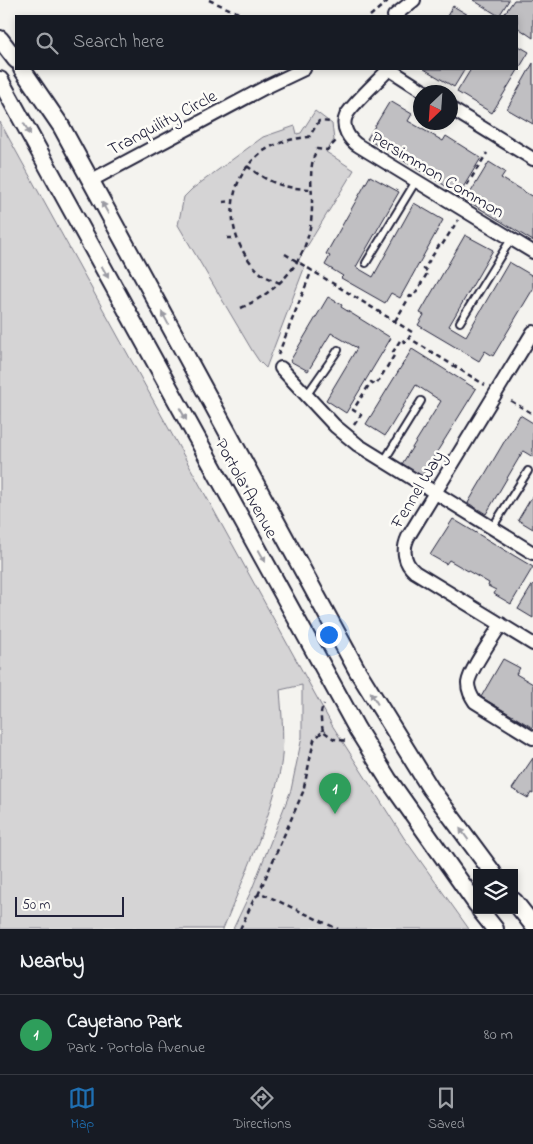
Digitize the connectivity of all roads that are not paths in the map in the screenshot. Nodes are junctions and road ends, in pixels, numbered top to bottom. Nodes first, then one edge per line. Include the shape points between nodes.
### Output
1 (414, 0) edge
2 (395, 15) edge
3 (0, 39) edge
4 (15, 59) edge
5 (23, 70) edge
6 (302, 70) edge
7 (388, 70) edge
8 (391, 70) edge
9 (0, 80) edge
10 (414, 85) edge
11 (458, 113) edge
12 (533, 159) edge
13 (90, 180) junction
14 (416, 181) junction
15 (511, 239) junction
16 (533, 252) edge
17 (366, 263) dead end
18 (460, 322) dead end
19 (533, 332) edge
20 (338, 350) dead end
21 (279, 363) road end
22 (306, 396) junction
23 (421, 401) dead end
24 (384, 461) junction
25 (528, 471) dead end
26 (435, 493) junction
27 (492, 528) junction
28 (533, 553) edge
29 (501, 624) junction
30 (533, 644) edge
31 (533, 738) edge
32 (490, 869) edge
33 (473, 899) edge
34 (518, 906) edge
35 (483, 914) edge
36 (533, 925) edge
37 (495, 929) edge

1 - 2 street
3 - 4 main road
5 - 13 main road, Portola Avenue via 61,126
6 - 13 street, Tranquility Circle
7 - 14 street, Persimmon Common via 346,115 345,128 355,144
8 - 10 street
9 -> 33 main road, Portola Avenue via 357,729 393,787
11 - 12 street
32 -> 13 main road, Portola Avenue via 430,788 357,670
14 - 15 street, Persimmon Common
14 - 17 lane
15 - 16 street, Persimmon Common
15 - 18 lane
19 - 26 street, Fennel Way
20 - 22 lane
21 - 22 street
22 - 24 street via 345,436
23 - 24 lane
24 - 26 street
25 - 27 lane
26 - 27 street
26 - 29 street, Fennel Way via 406,541 407,562 415,572
27 - 28 street
29 - 30 street, Fennel Way
29 - 31 street via 471,674 469,692 475,702
34 - 36 main road
35 - 37 main road

